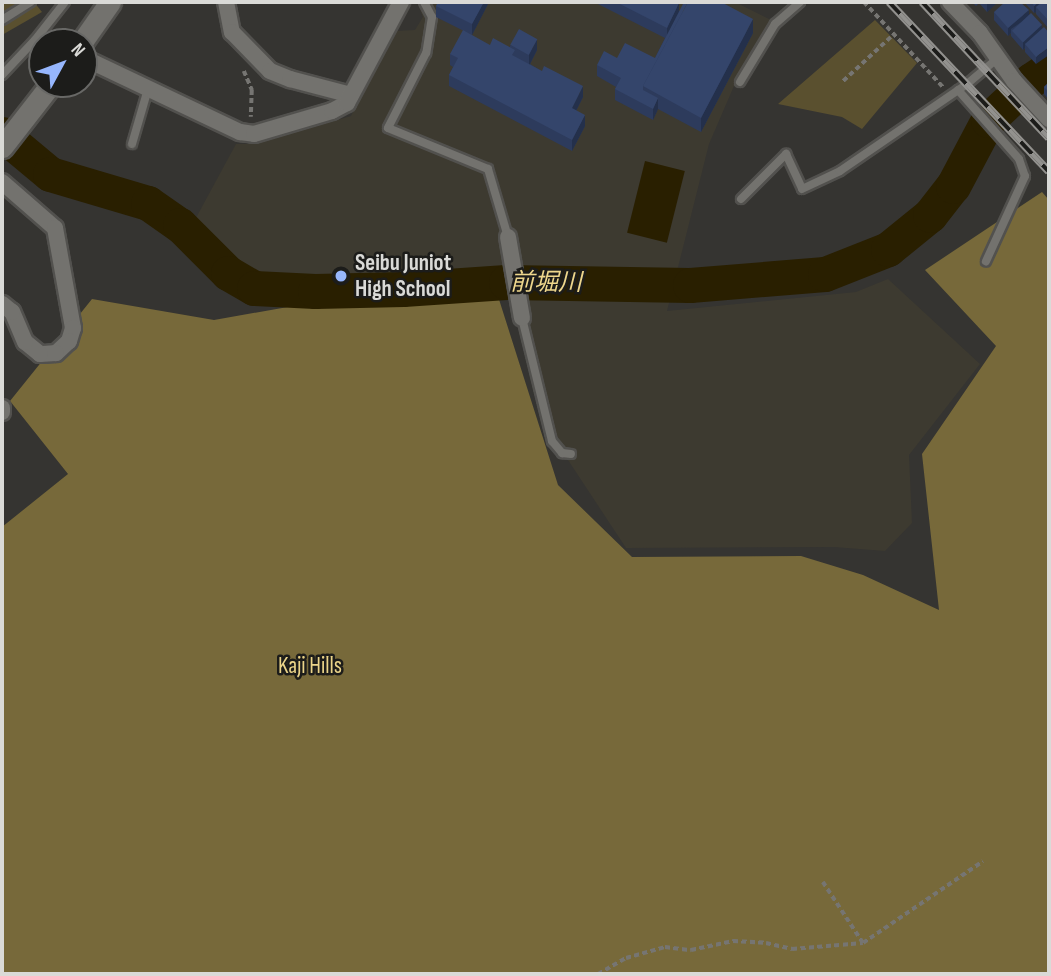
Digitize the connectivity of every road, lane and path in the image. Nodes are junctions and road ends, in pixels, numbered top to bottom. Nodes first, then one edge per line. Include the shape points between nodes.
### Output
1 (31, 2) edge
2 (65, 2) edge
3 (110, 2) edge
4 (226, 2) edge
5 (401, 2) edge
6 (424, 2) edge
7 (800, 2) edge
8 (863, 2) edge
9 (950, 2) edge
10 (2, 20) edge
11 (92, 28) edge
12 (894, 34) junction
13 (998, 58) junction
14 (98, 65) edge
15 (241, 65) dead end
16 (2, 75) edge
17 (844, 81) dead end
18 (740, 82) dead end
19 (148, 89) junction
20 (954, 92) junction
21 (351, 95) junction
22 (41, 98) edge
23 (1049, 119) edge
24 (250, 134) junction
25 (132, 144) dead end
26 (2, 147) edge
27 (2, 182) edge
28 (741, 199) dead end
29 (508, 237) joint
30 (986, 261) dead end
31 (2, 304) edge
32 (522, 318) joint
33 (571, 454) dead end
34 (983, 861) dead end
35 (823, 882) dead end
36 (863, 943) junction
37 (598, 974) edge

1 - 10 lane
2 - 16 lane
3 - 11 street
4 - 21 street via 232,32 270,71
5 - 21 street
6 - 29 lane via 432,17 426,53 388,128 488,169
7 - 18 lane via 775,24
8 - 12 path
9 - 13 street
12 - 17 path
12 - 20 path
13 - 20 lane
13 - 23 street
14 - 19 street
15 - 24 path via 252,90
19 - 24 street
19 - 25 lane
20 - 28 lane via 840,171 802,189 786,154
20 - 30 lane via 1019,159 1025,176
21 - 24 street via 347,103 332,111
22 - 26 street
27 - 31 street via 55,228 73,328 69,341 56,353 40,354 25,342 12,312
29 - 32 street
32 - 33 lane via 552,441 562,453
34 - 36 path
35 - 36 path
36 - 37 path via 792,949 740,941 691,950 665,947 625,958

